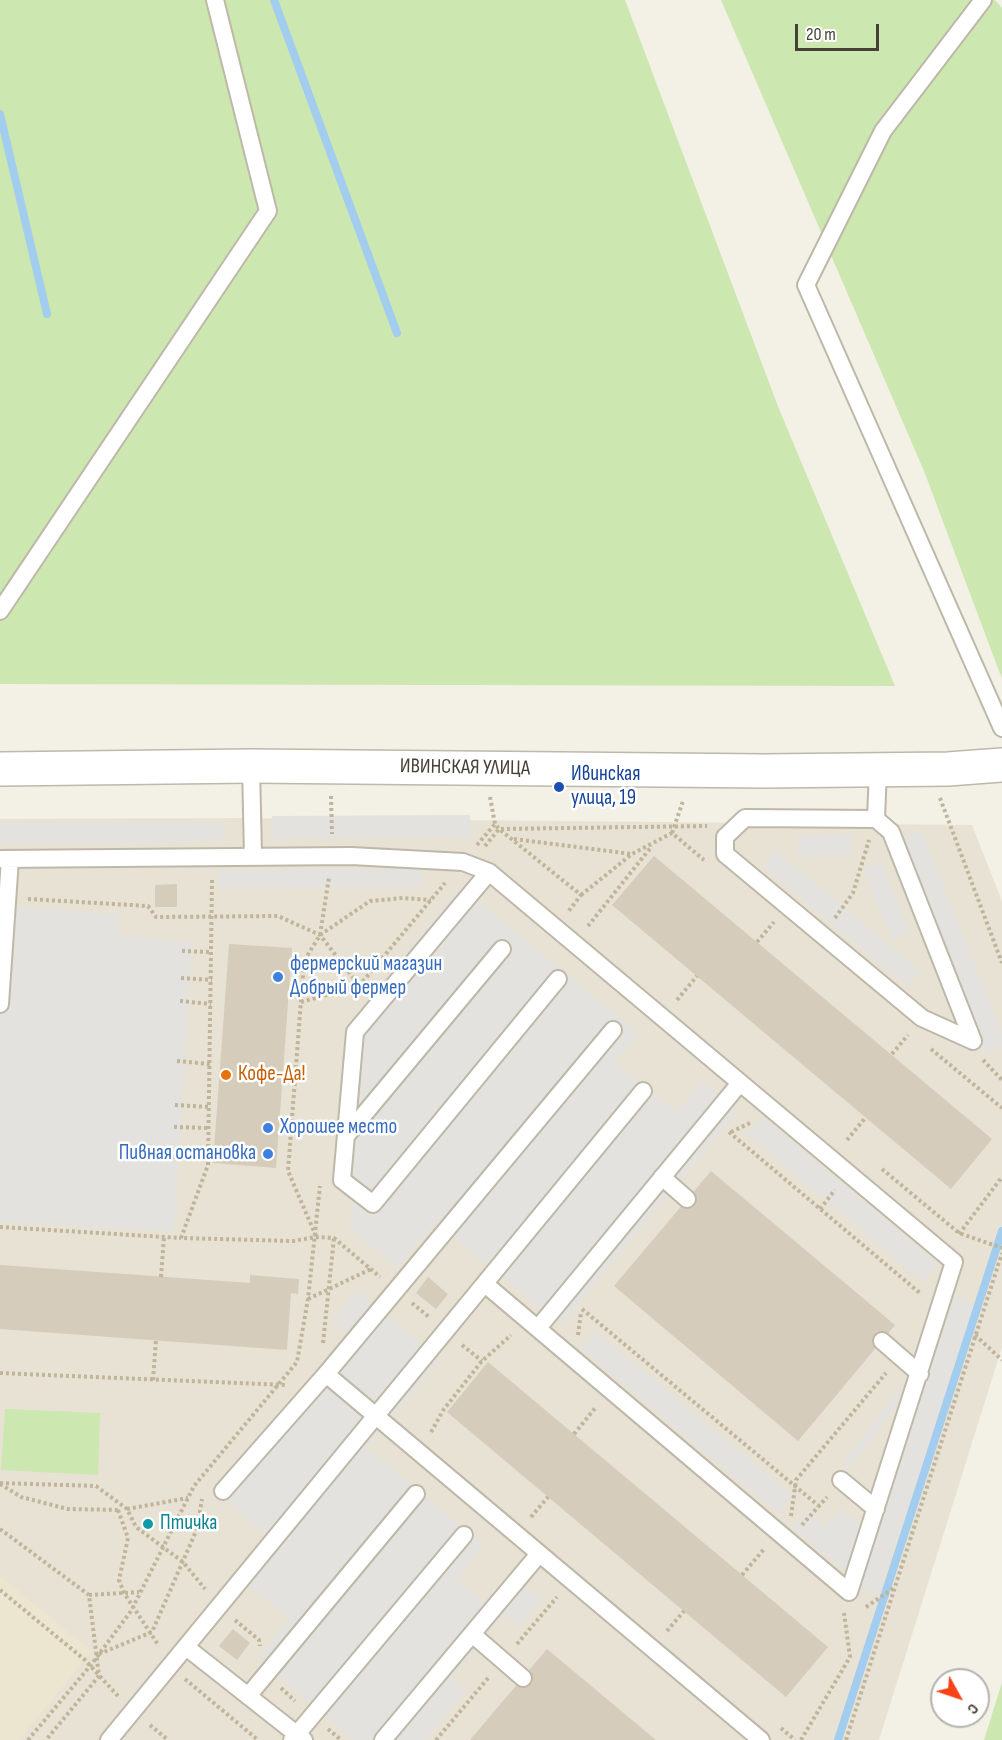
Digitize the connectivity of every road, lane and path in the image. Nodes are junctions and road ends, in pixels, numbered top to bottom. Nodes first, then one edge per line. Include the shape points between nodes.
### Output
1 (215, 0) edge
2 (983, 0) edge
3 (0, 611) edge
4 (1002, 728) edge
5 (1002, 765) edge
6 (251, 766) junction
7 (0, 769) edge
8 (878, 769) junction
9 (488, 788) dead end
10 (938, 795) dead end
11 (685, 796) dead end
12 (876, 819) junction
13 (495, 824) junction
14 (675, 825) junction
15 (734, 826) junction
16 (499, 830) junction
17 (672, 833) junction
18 (514, 839) junction
19 (655, 843) junction
20 (632, 854) junction
21 (253, 856) junction
22 (211, 858) junction
23 (5, 859) edge
24 (463, 862) junction
25 (708, 863) dead end
26 (489, 872) junction
27 (581, 895) junction
28 (8, 898) junction
29 (431, 900) junction
30 (438, 902) dead end
31 (770, 913) dead end
32 (213, 918) junction
33 (574, 918) dead end
34 (580, 923) dead end
35 (586, 928) junction
36 (320, 935) junction
37 (595, 935) dead end
38 (823, 936) junction
39 (757, 942) dead end
40 (502, 949) dead end
41 (182, 951) dead end
42 (212, 952) junction
43 (1002, 963) edge
44 (697, 976) dead end
45 (181, 978) dead end
46 (558, 979) dead end
47 (212, 980) junction
48 (359, 986) junction
49 (364, 992) dead end
50 (668, 993) dead end
51 (677, 1000) junction
52 (180, 1002) dead end
53 (301, 1002) junction
54 (0, 1004) edge
55 (211, 1004) junction
56 (685, 1008) dead end
57 (613, 1030) dead end
58 (911, 1032) dead end
59 (929, 1047) dead end
60 (891, 1054) dead end
61 (177, 1061) dead end
62 (210, 1064) junction
63 (740, 1083) junction
64 (643, 1091) dead end
65 (175, 1105) dead end
66 (209, 1107) junction
67 (1002, 1108) edge
68 (774, 1112) junction
69 (712, 1117) junction
70 (866, 1117) dead end
71 (174, 1127) dead end
72 (209, 1128) junction
73 (729, 1133) junction
74 (839, 1134) dead end
75 (346, 1136) junction
76 (847, 1140) junction
77 (722, 1141) dead end
78 (855, 1147) dead end
79 (172, 1157) dead end
80 (208, 1160) junction
81 (880, 1167) dead end
82 (662, 1177) junction
83 (1002, 1177) edge
84 (687, 1199) dead end
85 (0, 1227) edge
86 (959, 1233) junction
87 (164, 1237) junction
88 (316, 1237) junction
89 (181, 1238) junction
90 (1002, 1250) edge
91 (949, 1257) junction
92 (371, 1269) dead end
93 (161, 1277) dead end
94 (485, 1284) junction
95 (921, 1294) junction
96 (308, 1299) junction
97 (589, 1300) dead end
98 (918, 1304) dead end
99 (582, 1308) junction
100 (940, 1310) junction
101 (532, 1323) junction
102 (975, 1335) junction
103 (156, 1340) dead end
104 (882, 1341) dead end
105 (571, 1356) junction
106 (900, 1356) junction
107 (1002, 1360) edge
108 (0, 1373) edge
109 (326, 1374) junction
110 (920, 1374) junction
111 (153, 1380) junction
112 (278, 1384) junction
113 (295, 1385) dead end
114 (599, 1404) dead end
115 (376, 1416) junction
116 (574, 1434) dead end
117 (416, 1451) junction
118 (841, 1480) joint
119 (0, 1484) edge
120 (795, 1487) junction
121 (224, 1491) dead end
122 (416, 1494) dead end
123 (548, 1497) dead end
124 (188, 1498) junction
125 (819, 1506) junction
126 (127, 1509) junction
127 (876, 1509) junction
128 (530, 1518) dead end
129 (0, 1529) edge
130 (464, 1535) dead end
131 (768, 1545) dead end
132 (163, 1546) junction
133 (538, 1554) junction
134 (183, 1562) dead end
135 (742, 1575) dead end
136 (0, 1590) edge
137 (140, 1592) junction
138 (89, 1595) junction
139 (844, 1608) dead end
140 (684, 1611) dead end
141 (666, 1632) dead end
142 (472, 1634) junction
143 (186, 1647) junction
144 (98, 1654) junction
145 (90, 1665) junction
146 (99, 1676) junction
147 (523, 1678) dead end
148 (248, 1696) junction
149 (298, 1738) edge
150 (28, 1740) edge
151 (46, 1740) edge
152 (109, 1740) edge
153 (382, 1740) edge
154 (761, 1740) edge
155 (801, 1740) edge
156 (846, 1740) edge

1 - 3 lane via 267,211
2 - 4 lane via 883,131 806,285
5 - 8 street, ИВИНСКАЯ УЛИЦА
6 - 7 street, ИВИНСКАЯ УЛИЦА
6 - 8 street, ИВИНСКАЯ УЛИЦА
6 - 21 lane
8 - 12 lane
9 - 13 path
10 - 43 path
11 - 14 path
12 - 15 lane via 745,818
12 - 38 path via 853,893
12 - 38 lane via 891,832 973,1041 922,1018
13 - 16 path
13 - 24 path
14 - 15 path
14 - 16 path
14 - 17 path
15 - 38 lane via 725,837 725,854
16 - 18 path
17 - 19 path
17 - 25 path
18 - 20 path
18 - 27 path
19 - 20 path
19 - 35 path
20 - 27 path
21 - 22 lane
21 - 24 lane
22 - 23 lane
22 - 32 path
23 - 28 lane
24 - 26 lane
24 - 29 path
26 - 63 lane
26 - 75 lane via 355,1032
27 - 33 path via 567,912
28 - 32 path via 148,906 156,917
28 - 54 lane
29 - 30 path
29 - 36 path via 370,901
29 - 48 path
31 - 39 path via 777,919
32 - 36 path via 278,916
32 - 42 path
34 - 35 path
35 - 37 path
36 - 48 path
36 - 53 path via 304,961
40 - 75 lane
41 - 42 path
42 - 47 path
44 - 51 path
45 - 47 path
46 - 75 lane via 373,1204 342,1180
47 - 55 path
48 - 49 path
48 - 53 path
50 - 51 path
51 - 56 path
52 - 55 path
53 - 88 path via 288,1171
55 - 62 path
57 - 109 lane
58 - 60 path
59 - 67 path
61 - 62 path
62 - 66 path
63 - 68 lane
63 - 69 lane
64 - 94 lane
65 - 66 path
66 - 72 path
68 - 73 path
68 - 91 lane
69 - 73 path
69 - 82 lane
70 - 76 path
71 - 72 path
72 - 80 path
73 - 77 path
73 - 95 path
74 - 76 path
76 - 78 path
79 - 80 path
80 - 89 path
81 - 86 path
82 - 84 lane
82 - 101 lane
83 - 86 path
85 - 87 path
86 - 90 path
86 - 91 path
86 - 91 path
87 - 89 path
87 - 93 path
88 - 89 path via 293,1241
88 - 96 path
90 - 102 path
91 - 95 path
91 - 100 lane
92 - 96 path
94 - 101 lane
94 - 115 lane
95 - 98 path
95 - 100 path
96 - 112 path via 297,1362
97 - 99 path
99 - 105 path via 576,1350
99 - 120 path
100 - 110 lane
101 - 105 lane
101 - 117 path via 513,1333 482,1361
102 - 107 path
102 - 156 path
103 - 111 path
104 - 106 lane
105 - 127 lane via 849,1592
106 - 110 lane
106 - 120 path via 796,1480
108 - 111 path
109 - 115 lane
109 - 121 lane
110 - 127 lane
111 - 112 path
112 - 113 path
112 - 124 path
114 - 116 path
115 - 117 lane
115 - 143 lane
117 - 133 lane
118 - 125 path
118 - 127 lane
119 - 126 path via 21,1497 68,1509
119 - 126 path via 96,1486
120 - 125 path
120 - 125 path via 790,1520 801,1525
122 - 148 lane
123 - 128 path
124 - 126 path
124 - 132 path
126 - 132 path via 136,1527
129 - 138 path
130 - 149 lane
131 - 135 path
132 - 134 path
132 - 137 path
133 - 142 lane
133 - 154 lane
136 - 145 path
137 - 138 path
137 - 144 path via 131,1611
138 - 144 path
139 - 155 path via 850,1657
140 - 141 path
142 - 147 lane
142 - 153 lane
143 - 148 lane
143 - 152 lane
144 - 145 path
144 - 146 path
145 - 146 path
145 - 150 path
146 - 151 path
148 - 149 lane

